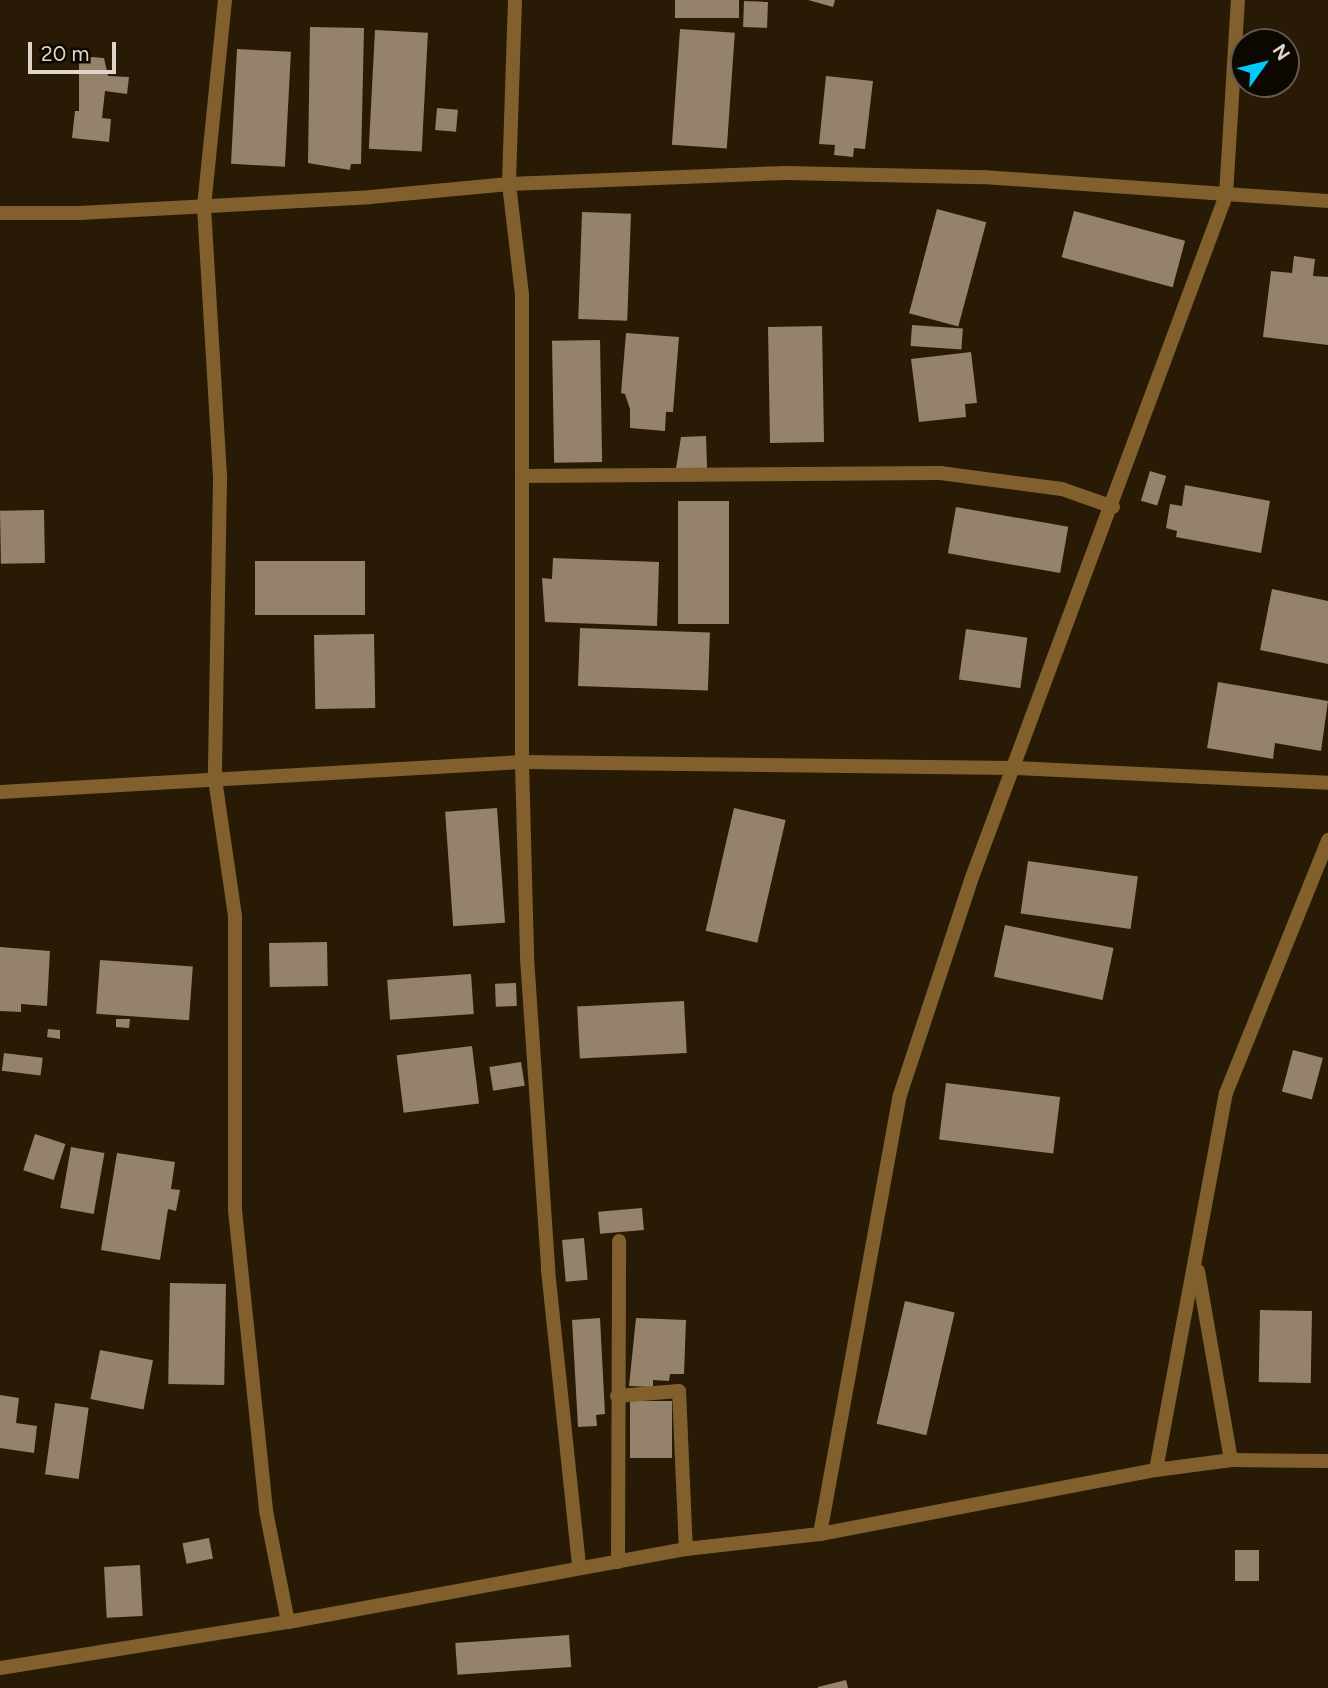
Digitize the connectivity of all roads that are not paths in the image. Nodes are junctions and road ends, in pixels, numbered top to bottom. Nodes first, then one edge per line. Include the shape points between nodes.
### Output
1 (225, 0) edge
2 (515, 0) edge
3 (1238, 0) edge
4 (509, 184) junction
5 (1226, 195) junction
6 (1328, 201) edge
7 (204, 206) junction
8 (0, 214) edge
9 (522, 476) junction
10 (1112, 507) junction
11 (522, 762) junction
12 (1014, 768) junction
13 (215, 779) junction
14 (1328, 783) edge
15 (0, 792) edge
16 (1328, 840) edge
17 (619, 1241) dead end
18 (1196, 1267) junction
19 (617, 1396) junction
20 (1231, 1460) junction
21 (1328, 1461) edge
22 (1156, 1471) junction
23 (820, 1534) junction
24 (686, 1549) junction
25 (618, 1562) junction
26 (579, 1567) junction
27 (288, 1622) junction
28 (0, 1668) edge

1 - 7 street
2 - 4 street
3 - 5 street
4 - 5 street via 799,173 983,177
4 - 7 street
4 - 9 street via 522,294
5 - 6 street
5 - 10 street
7 - 8 street
7 - 13 street via 220,480
9 - 10 street via 940,473 1062,489
9 - 11 street
10 - 12 street
11 - 12 street
11 - 13 street
11 - 26 street via 527,958 548,1270
12 - 14 street
12 - 23 street via 900,1095
13 - 15 street
13 - 27 street via 235,916 235,1210 266,1511
16 - 18 street via 1226,1093
17 - 19 street
18 - 20 street
18 - 22 street
19 - 24 street via 679,1391
19 - 25 street
20 - 21 street
20 - 22 street
22 - 23 street
23 - 24 street
24 - 25 street
25 - 26 street
26 - 27 street
27 - 28 street

